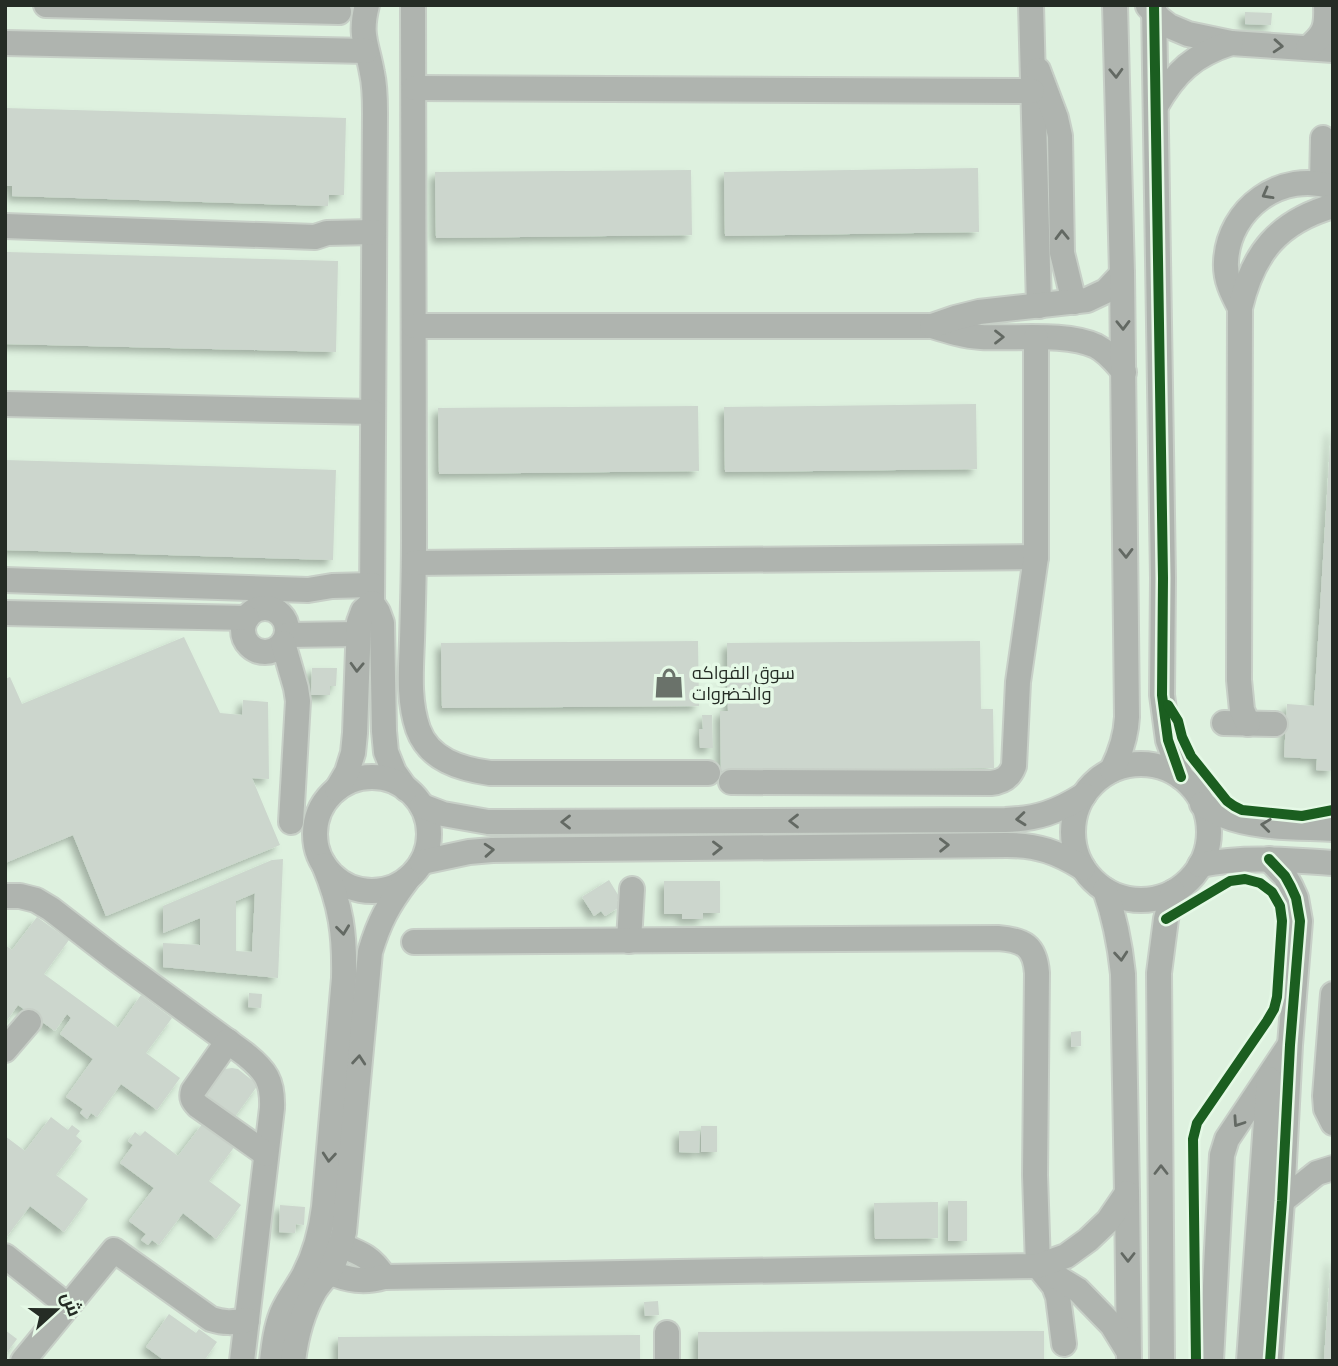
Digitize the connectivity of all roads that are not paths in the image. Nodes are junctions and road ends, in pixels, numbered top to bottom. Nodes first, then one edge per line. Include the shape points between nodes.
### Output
1 (46, 5) edge
2 (367, 5) edge
3 (413, 5) edge
4 (1031, 5) edge
5 (1115, 5) edge
6 (1326, 5) edge
7 (1154, 7) edge
8 (339, 12) dead end
9 (1115, 34) junction
10 (5, 43) edge
11 (1231, 43) junction
12 (1308, 48) junction
13 (1333, 50) edge
14 (366, 51) junction
15 (1032, 55) junction
16 (414, 88) junction
17 (1032, 91) junction
18 (1156, 106) junction
19 (1323, 138) dead end
20 (1327, 185) edge
21 (1333, 206) edge
22 (8, 228) edge
23 (374, 240) junction
24 (1122, 274) junction
25 (1074, 302) junction
26 (1039, 306) junction
27 (1240, 308) junction
28 (414, 326) junction
29 (932, 326) junction
30 (1036, 338) junction
31 (1124, 372) junction
32 (5, 404) edge
33 (373, 412) junction
34 (1036, 557) junction
35 (414, 563) junction
36 (5, 580) edge
37 (372, 594) junction
38 (5, 613) edge
39 (247, 618) junction
40 (358, 634) junction
41 (285, 639) junction
42 (1275, 724) dead end
43 (1112, 770) junction
44 (708, 773) dead end
45 (1181, 778) junction
46 (731, 782) dead end
47 (337, 789) junction
48 (1084, 795) junction
49 (414, 797) junction
50 (1202, 804) junction
51 (291, 822) dead end
52 (1333, 830) edge
53 (1269, 859) junction
54 (1333, 863) edge
55 (324, 865) junction
56 (1200, 865) junction
57 (1083, 868) junction
58 (415, 871) junction
59 (632, 889) dead end
60 (1105, 890) junction
61 (1173, 892) junction
62 (5, 896) edge
63 (629, 941) junction
64 (414, 942) dead end
65 (1333, 993) edge
66 (29, 1022) dead end
67 (228, 1041) junction
68 (1290, 1045) junction
69 (5, 1051) edge
70 (1270, 1075) junction
71 (1333, 1123) edge
72 (266, 1154) junction
73 (1333, 1168) edge
74 (1127, 1193) junction
75 (1282, 1202) junction
76 (340, 1245) junction
77 (5, 1256) edge
78 (1038, 1266) junction
79 (328, 1272) junction
80 (384, 1277) junction
81 (1078, 1290) junction
82 (68, 1306) junction
83 (247, 1320) junction
84 (667, 1333) dead end
85 (1064, 1352) edge
86 (1128, 1356) edge
87 (23, 1361) edge
88 (242, 1361) edge
89 (272, 1361) edge
90 (293, 1361) edge
91 (667, 1361) edge
92 (1162, 1361) edge
93 (1211, 1361) edge
94 (1249, 1361) edge
95 (1270, 1361) edge

1 - 8 street
2 - 14 street
3 - 16 street
4 - 15 street
5 - 9 street
6 - 12 street via 1324,32
7 - 9 street
7 - 11 street via 1160,19 1178,31
7 - 18 street
9 -> 24 street
10 - 14 street
11 -> 12 street
11 - 18 street via 1179,73
12 - 13 street
14 - 23 street via 375,93
15 - 17 street
25 -> 15 street via 1062,253 1060,136
16 - 17 street
16 - 28 street
17 - 26 street
18 - 45 street via 1162,695 1168,740
19 - 20 street
20 -> 27 street via 1298,183 1276,189 1240,218 1226,262 1229,286
21 - 27 street via 1291,224 1272,240 1245,283
22 - 23 street via 315,237 327,243
23 - 33 street
24 - 25 street via 1106,291
24 -> 31 street
25 - 26 street
26 - 29 street via 979,312
27 - 42 street via 1241,702 1236,723
28 - 29 street
28 - 35 street
29 -> 30 street via 980,337
30 - 31 street via 1096,346
30 - 34 street
31 -> 43 street via 1127,717 1121,754
32 - 33 street
33 - 37 street
34 - 35 street
34 - 46 street via 1018,682 1014,766 1006,779 991,783
35 - 44 street via 413,711 431,750 448,763 490,773
36 - 37 street via 324,587
37 - 40 street
37 - 49 street via 382,623 386,752 394,772
38 - 39 street
39 - 41 street via 260,608 277,611 287,626
39 - 41 street via 244,637 257,651 276,649
40 - 41 street
40 -> 47 street via 353,753
41 - 51 street via 298,701
43 - 45 street via 1147,764
43 - 48 street
45 - 50 street
47 - 49 street via 371,777 390,780
47 - 55 street via 323,805 316,824 316,846
48 -> 49 street via 1046,815 1005,820 488,822 443,814
48 - 57 street via 1073,831
49 - 58 street via 428,824 428,844
52 -> 50 street via 1242,822
50 - 56 street via 1208,835
53 - 54 street
53 - 56 street
53 - 68 street via 1291,887 1300,921
55 - 58 street via 340,882 362,891 386,890
55 -> 89 street via 335,892 345,949 324,1207 314,1254 282,1313
56 - 61 street
58 -> 57 street via 469,852 492,850 1007,845 1047,849
57 - 60 street
76 -> 58 street via 347,1211 370,952 390,902
59 - 63 street
60 - 61 street via 1139,900
60 -> 74 street via 1123,974
92 -> 61 street via 1159,973
62 - 67 street via 20,895 51,909
63 - 64 street
63 - 78 street via 998,938 1027,946 1036,958 1037,973
65 - 71 street via 1325,1096
66 - 69 street
67 - 72 street via 268,1077 272,1092
67 - 72 street via 192,1097
68 - 70 street
68 - 75 street
70 -> 93 street via 1227,1139 1222,1155
70 - 94 street
72 - 83 street
73 - 75 street via 1317,1173
74 - 78 street via 1088,1240 1066,1256
74 -> 86 street
75 - 95 street
76 - 79 street
76 - 80 street via 368,1258
77 - 82 street
78 - 80 street
78 - 81 street
78 - 85 street via 1059,1297
79 - 80 street via 363,1281
79 - 90 street via 307,1308
81 - 85 street via 1071,1304
81 - 86 street via 1112,1325
82 - 83 street via 114,1250 211,1319
82 - 87 street
83 - 88 street
84 - 91 street

